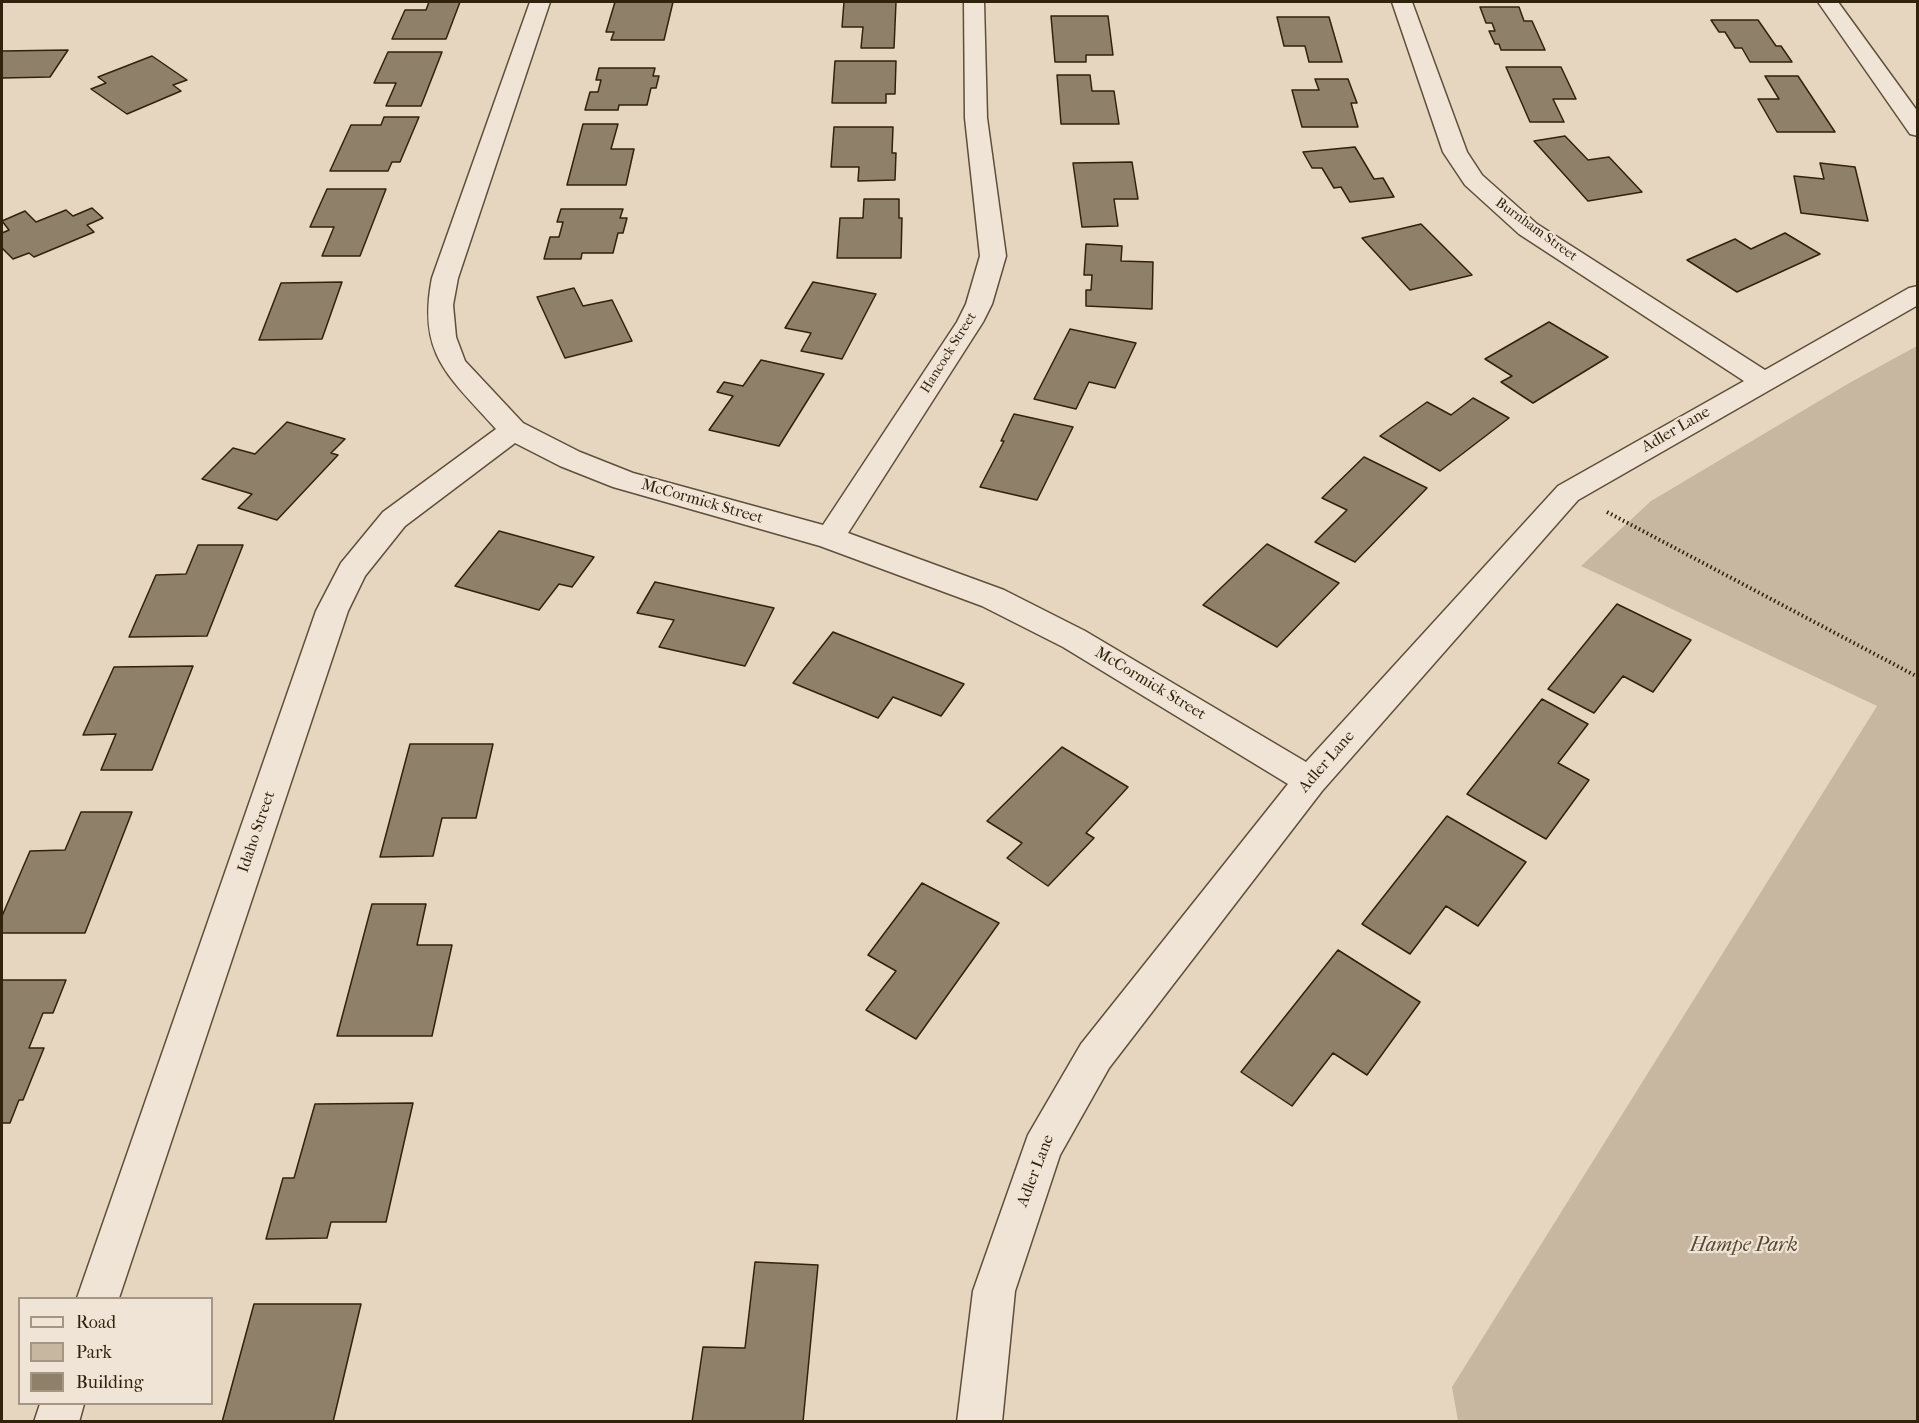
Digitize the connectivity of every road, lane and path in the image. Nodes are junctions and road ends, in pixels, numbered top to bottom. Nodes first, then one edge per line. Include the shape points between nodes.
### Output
1 (540, 2) edge
2 (974, 2) edge
3 (1402, 2) edge
4 (1828, 2) edge
5 (1917, 129) edge
6 (1917, 294) edge
7 (1763, 381) junction
8 (513, 430) junction
9 (1568, 494) junction
10 (830, 538) junction
11 (1917, 677) edge
12 (1310, 781) junction
13 (99, 1297) edge
14 (62, 1405) edge
15 (56, 1422) edge
16 (979, 1422) edge

1 - 8 street, McCormick Street via 445,278 440,305 443,337 453,364
2 - 10 street, Hancock Street via 976,118 993,256 970,322
3 - 7 street, Burnham Street via 1455,152 1473,180 1528,229
4 - 5 street
6 - 7 street, Adler Lane
7 - 9 street, Adler Lane
8 - 10 street, McCormick Street via 623,480
8 - 13 street, Idaho Street via 394,519 352,571 332,612
9 - 11 path
9 - 12 street, Adler Lane
10 - 12 street, McCormick Street via 983,594 1053,628
12 - 16 street, Adler Lane via 1095,1056 1042,1148 994,1291
14 - 15 street

